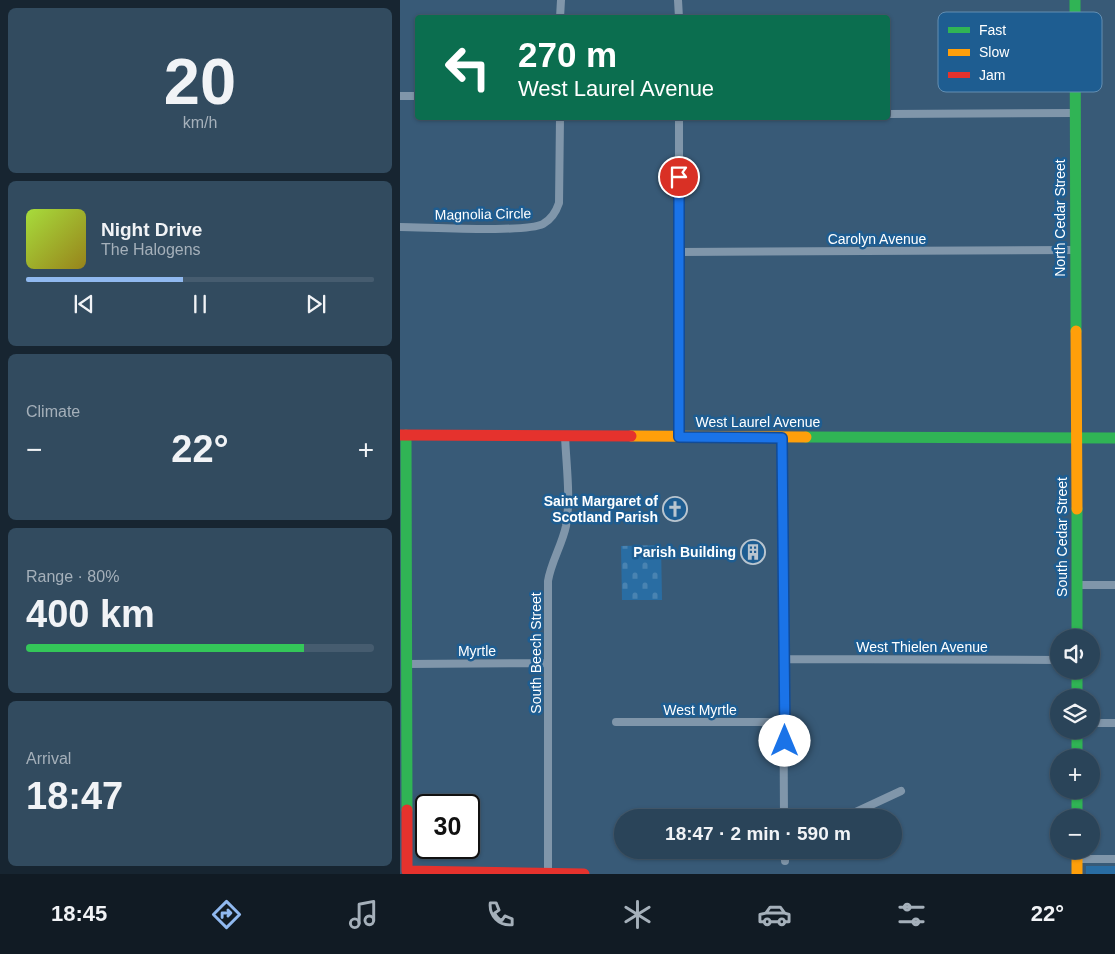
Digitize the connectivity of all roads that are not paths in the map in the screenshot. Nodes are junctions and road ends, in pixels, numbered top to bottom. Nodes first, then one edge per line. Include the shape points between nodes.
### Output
1 (560, 0) edge
2 (678, 0) edge
3 (560, 15) edge
4 (679, 15) edge
5 (1074, 92) edge
6 (400, 96) edge
7 (415, 96) edge
8 (1074, 113) junction
9 (890, 114) edge
10 (560, 120) edge
11 (679, 120) edge
12 (400, 227) edge
13 (1074, 250) junction
14 (680, 252) junction
15 (403, 435) edge
16 (565, 436) junction
17 (1076, 436) junction
18 (679, 437) junction
19 (782, 438) junction
20 (1115, 438) edge
21 (1077, 585) junction
22 (1115, 585) edge
23 (1077, 629) edge
24 (784, 659) junction
25 (1050, 660) edge
26 (548, 663) junction
27 (407, 664) junction
28 (616, 722) dead end
29 (785, 722) junction
30 (1100, 723) edge
31 (1115, 724) edge
32 (901, 791) dead end
33 (784, 809) edge
34 (862, 809) edge
35 (1100, 857) edge
36 (1077, 859) edge
37 (1115, 859) edge
38 (548, 873) edge
39 (584, 874) edge
40 (1077, 874) edge

1 - 3 street
2 - 4 street
5 - 8 street, North Cedar Street
6 - 7 street
8 - 9 street
8 - 13 street, North Cedar Street
10 - 12 street, Magnolia Circle via 559,203 556,212 544,223 513,228
11 - 14 street
13 - 14 street, Carolyn Avenue
13 - 17 street, North Cedar Street
14 - 18 street
15 - 16 street, West Laurel Avenue
15 - 27 street
16 - 18 street, West Laurel Avenue
16 - 26 street, South Beech Street via 566,523 563,541 549,573
17 - 19 street, West Laurel Avenue
17 - 20 street, West Laurel Avenue
17 - 21 street, South Cedar Street
18 - 19 street, West Laurel Avenue
19 - 24 street
21 - 22 street
21 - 23 street, South Cedar Street
24 - 25 street, West Thielen Avenue
24 - 29 street
26 - 27 street, Myrtle
26 - 38 street, South Beech Street
27 - 38 street via 407,871
28 - 29 street, West Myrtle
29 - 33 street
30 - 31 street
32 - 34 street
35 - 37 street
36 - 40 street
38 - 39 street

